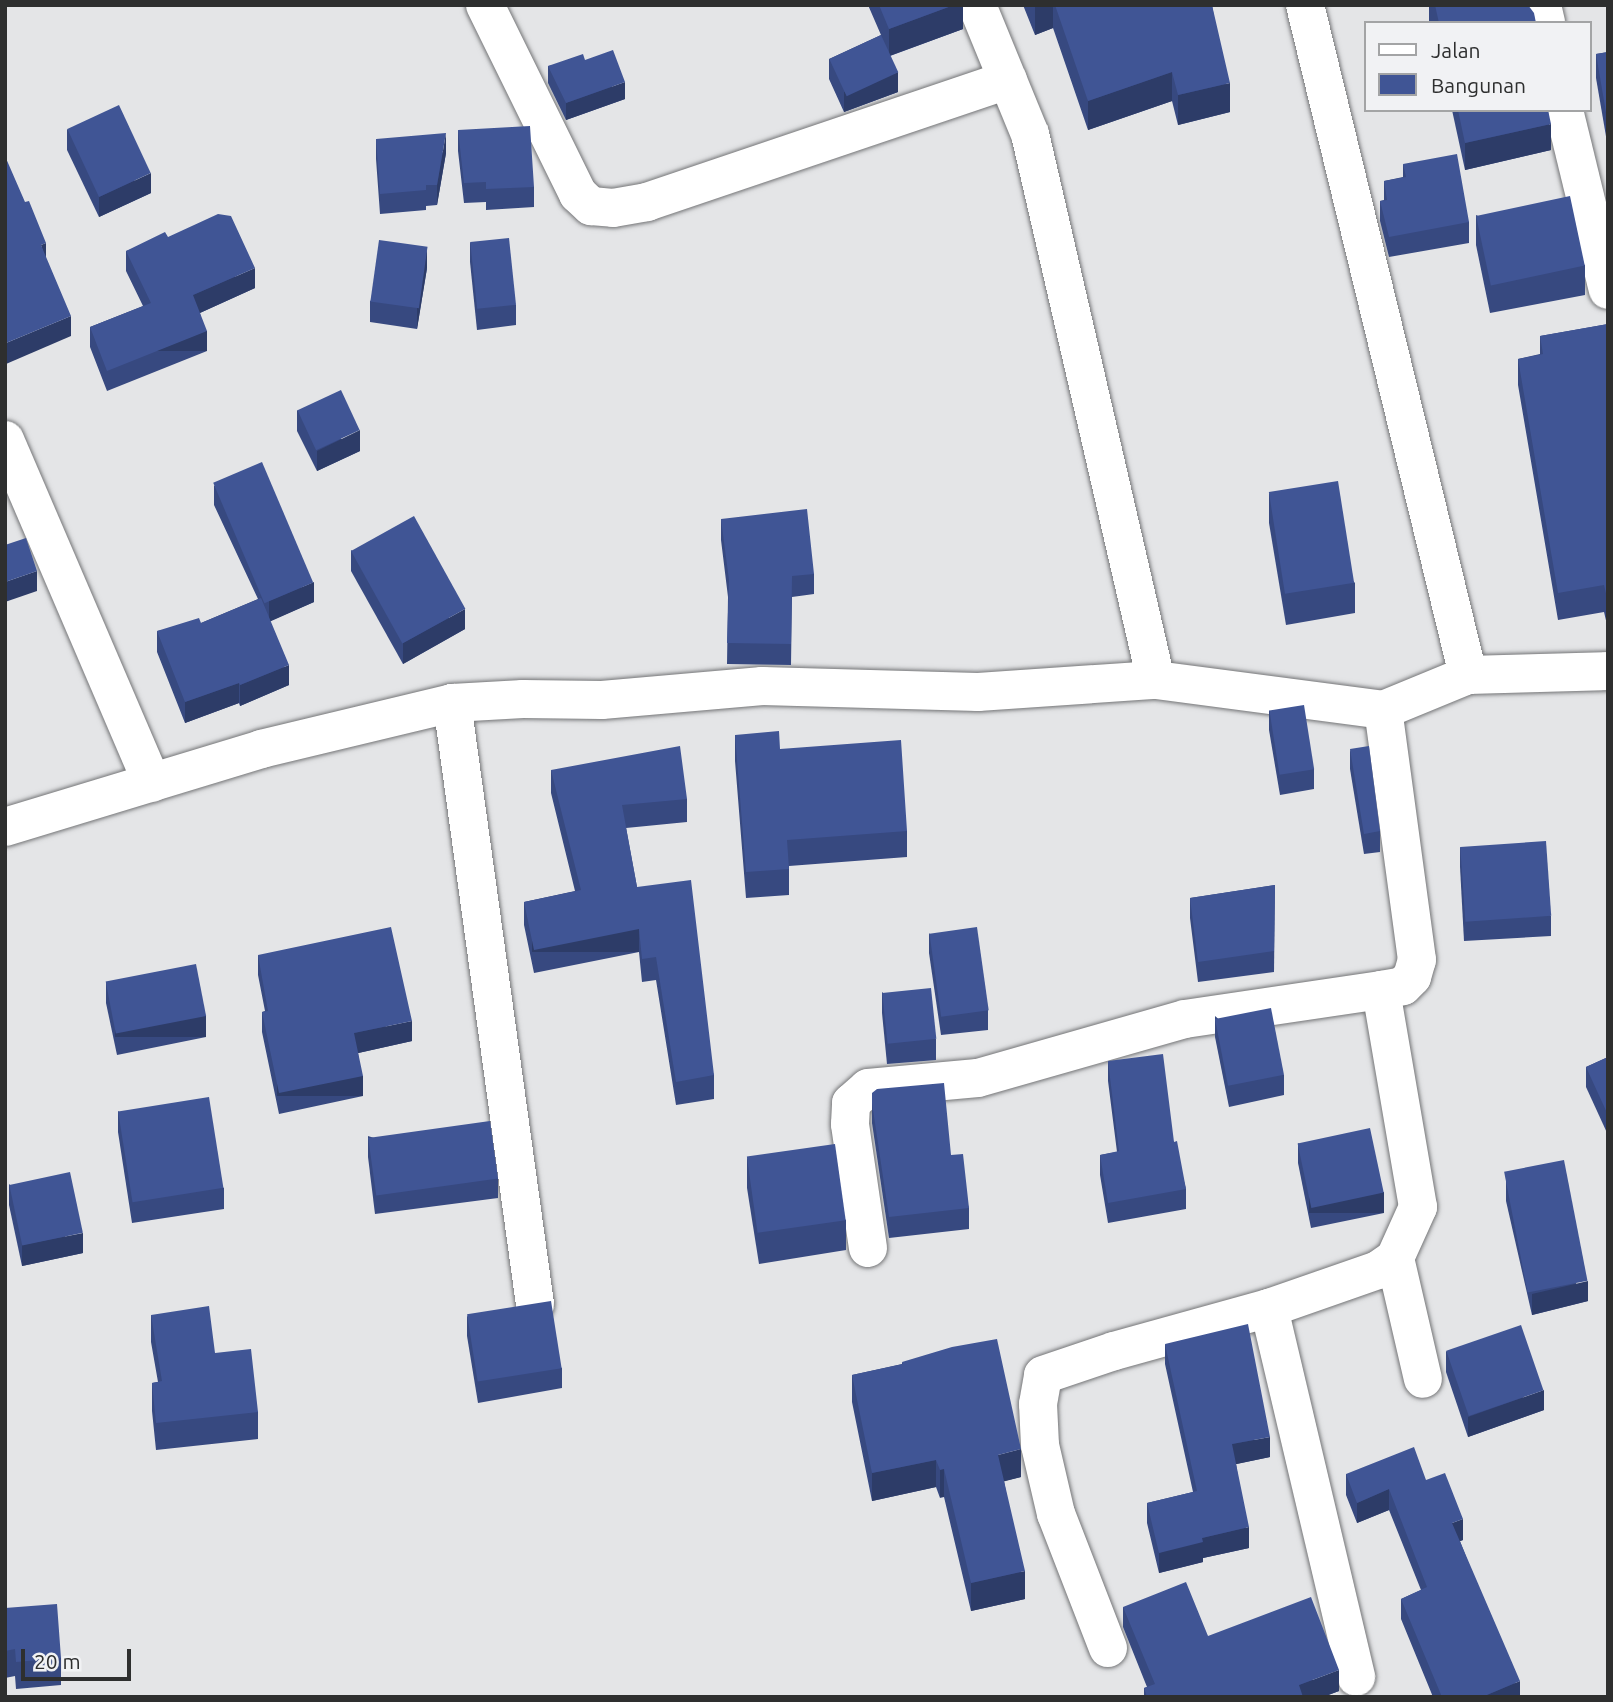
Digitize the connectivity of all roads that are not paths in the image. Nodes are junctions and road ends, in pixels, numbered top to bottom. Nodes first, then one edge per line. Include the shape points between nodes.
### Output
1 (485, 5) edge
2 (977, 5) edge
3 (1305, 5) edge
4 (1008, 80) junction
5 (1564, 112) edge
6 (1608, 290) edge
7 (5, 440) edge
8 (1608, 671) edge
9 (1468, 675) junction
10 (1156, 680) junction
11 (452, 703) junction
12 (1383, 710) junction
13 (152, 783) junction
14 (5, 827) edge
15 (1381, 990) junction
16 (868, 1248) dead end
17 (1395, 1258) junction
18 (535, 1304) edge
19 (1269, 1308) junction
20 (1423, 1379) dead end
21 (1108, 1648) dead end
22 (1356, 1677) dead end

1 - 4 street via 578,194 591,206 614,208 647,202
2 - 4 street
3 - 9 street
4 - 10 street via 1030,134
5 - 6 street
7 - 13 street
8 - 9 street
9 - 12 street
10 - 11 street via 978,692 762,686 601,700
10 - 12 street
11 - 13 street via 261,749
11 - 18 street
12 - 15 street via 1417,960 1412,977 1403,986
13 - 14 street
15 - 16 street via 1185,1019 978,1078 868,1088 851,1103 850,1124
15 - 17 street via 1418,1207
17 - 19 street via 1378,1270
17 - 20 street
19 - 21 street via 1043,1376 1038,1404 1040,1445 1056,1514
19 - 22 street

